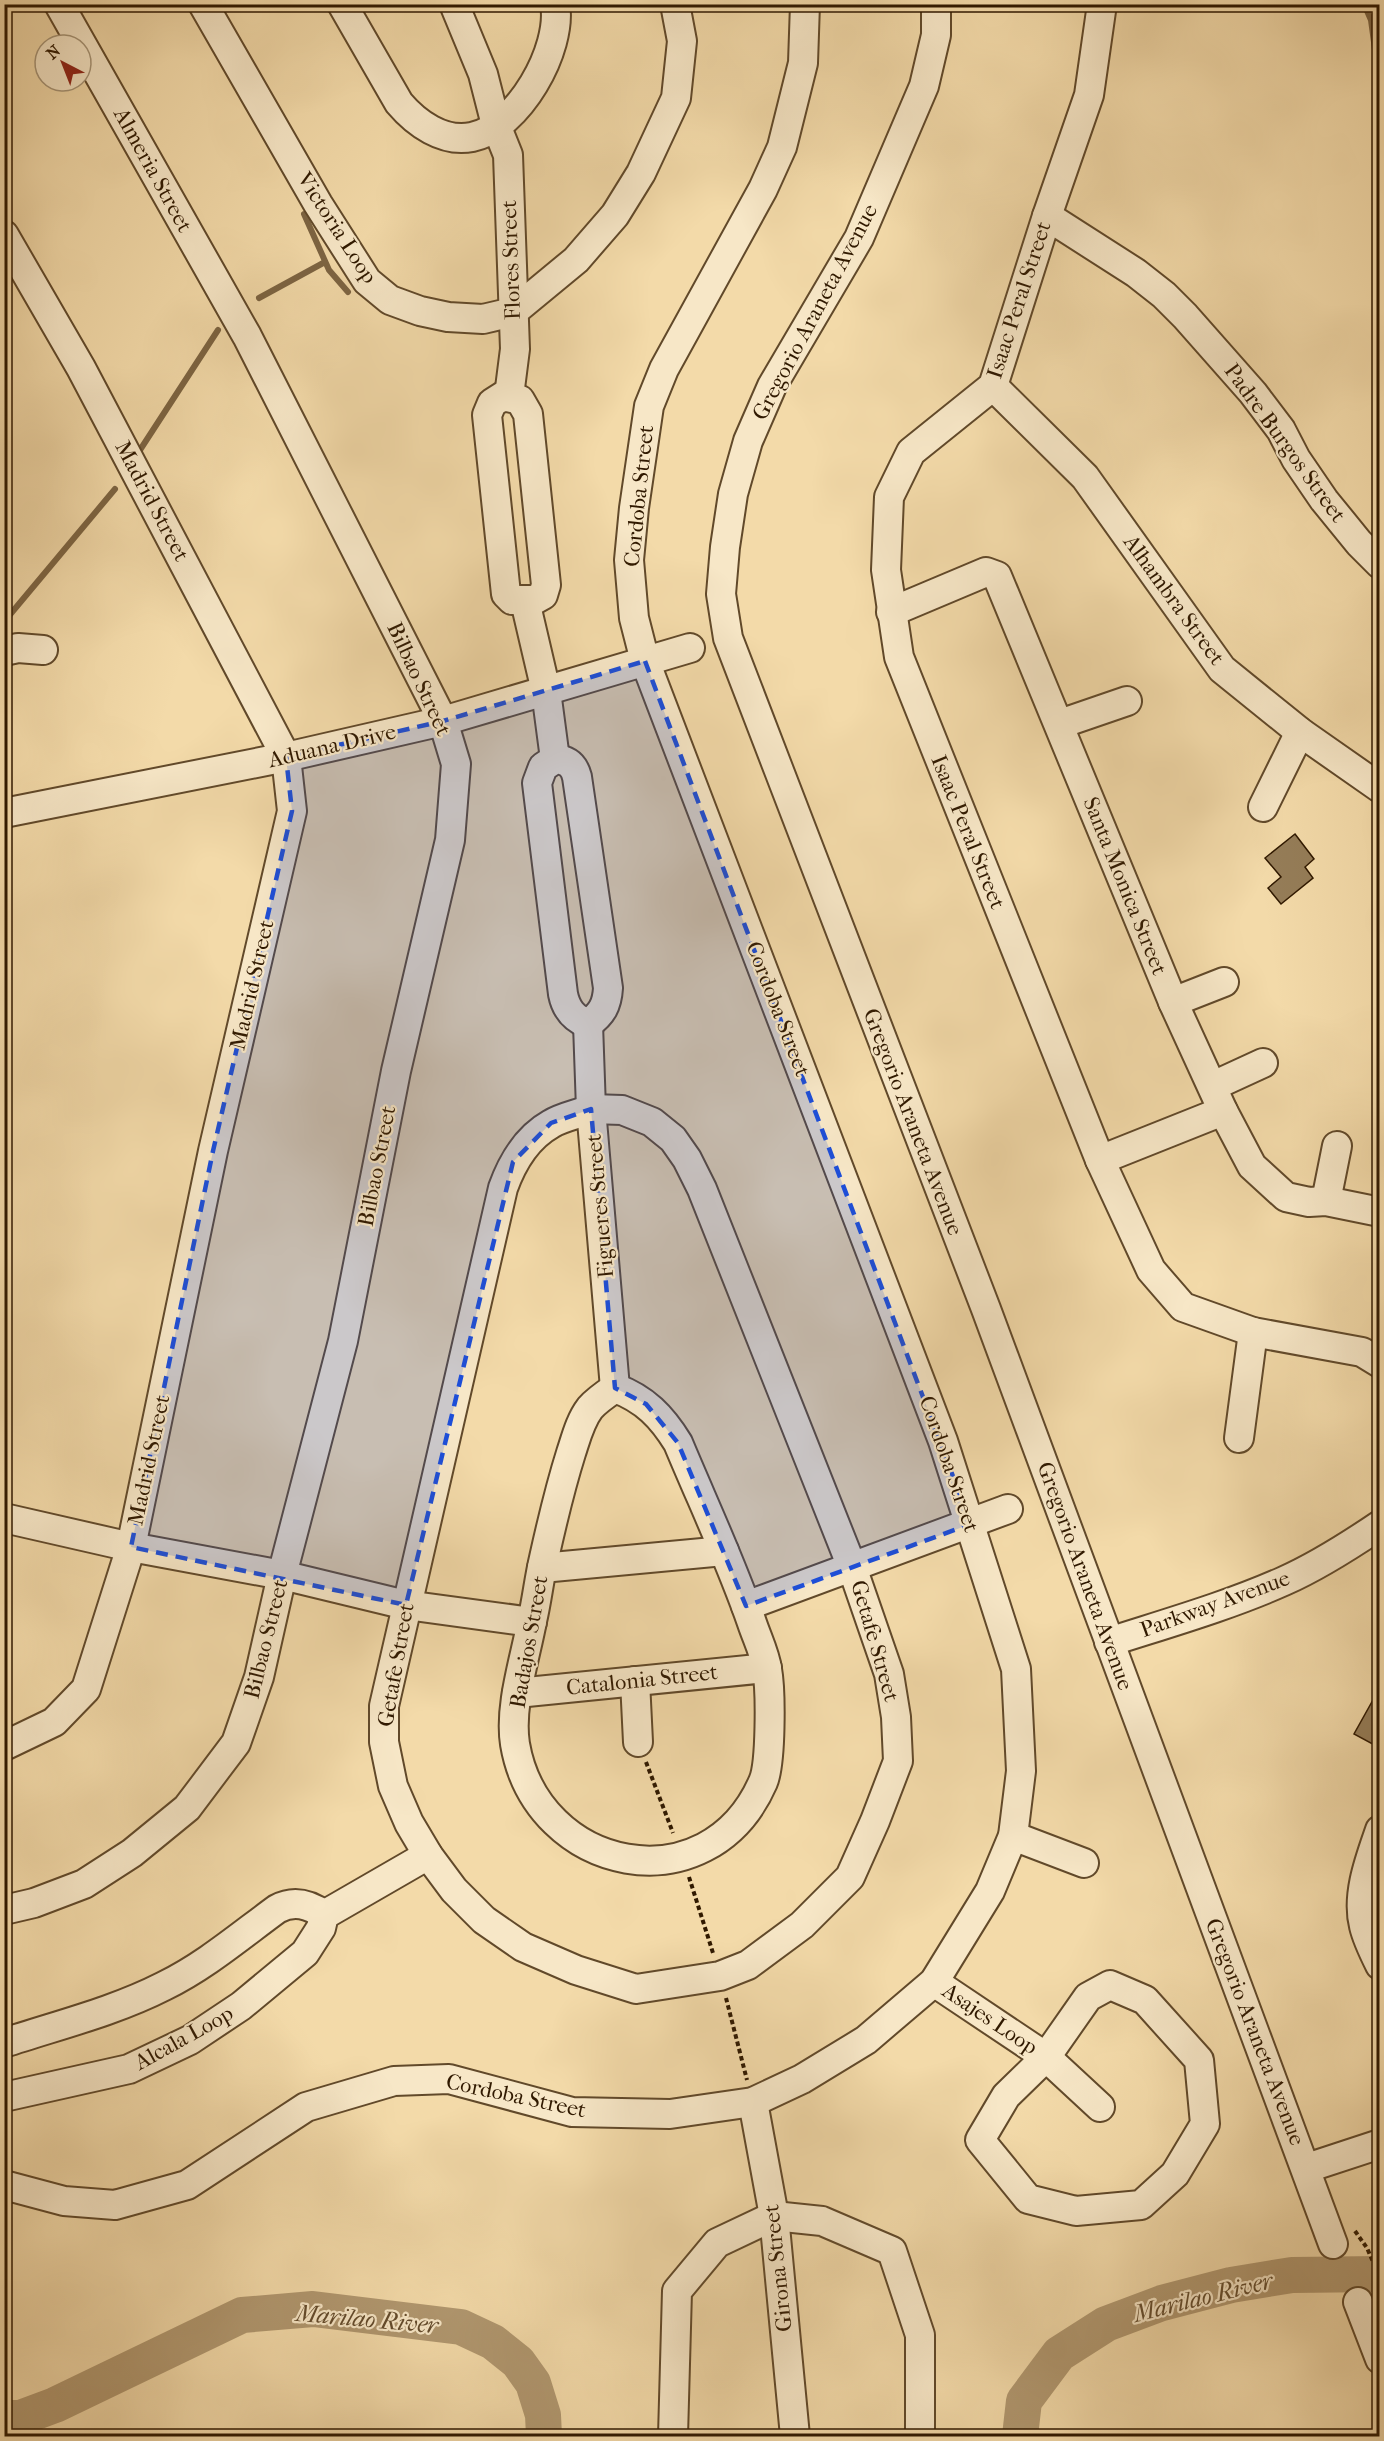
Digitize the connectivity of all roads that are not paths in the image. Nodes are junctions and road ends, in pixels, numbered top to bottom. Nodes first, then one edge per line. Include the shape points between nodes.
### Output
1 (59, 4) edge
2 (202, 4) edge
3 (342, 4) edge
4 (454, 4) edge
5 (555, 4) edge
6 (675, 4) edge
7 (805, 4) edge
8 (936, 4) edge
9 (1101, 4) edge
10 (496, 125) junction
11 (1047, 216) junction
12 (4, 236) edge
13 (513, 312) junction
14 (247, 336) joint
15 (993, 386) junction
16 (509, 396) junction
17 (1380, 564) edge
18 (525, 601) junction
19 (891, 612) junction
20 (690, 648) dead end
21 (43, 650) dead end
22 (4, 651) edge
23 (645, 661) junction
24 (546, 691) junction
25 (1127, 701) dead end
26 (443, 721) junction
27 (1060, 724) junction
28 (1300, 732) junction
29 (286, 757) junction
30 (555, 759) junction
31 (1380, 788) edge
32 (1263, 807) dead end
33 (4, 813) edge
34 (1224, 982) dead end
35 (1173, 1002) junction
36 (588, 1024) junction
37 (1263, 1063) dead end
38 (1218, 1098) junction
39 (591, 1109) junction
40 (1337, 1146) dead end
41 (1100, 1160) junction
42 (1326, 1201) junction
43 (1380, 1212) edge
44 (1253, 1332) junction
45 (1380, 1363) edge
46 (615, 1388) junction
47 (1239, 1438) dead end
48 (1008, 1509) dead end
49 (4, 1518) edge
50 (970, 1524) junction
51 (1380, 1526) edge
52 (131, 1547) junction
53 (724, 1551) junction
54 (852, 1567) junction
55 (542, 1568) junction
56 (282, 1575) junction
57 (406, 1605) junction
58 (746, 1606) junction
59 (532, 1622) junction
60 (1109, 1642) junction
61 (767, 1668) junction
62 (635, 1681) junction
63 (517, 1693) junction
64 (638, 1742) road end
65 (4, 1746) edge
66 (1380, 1830) edge
67 (1013, 1836) junction
68 (428, 1855) junction
69 (1084, 1863) dead end
70 (4, 1910) edge
71 (324, 1915) junction
72 (1380, 1965) edge
73 (934, 1982) junction
74 (4, 2043) edge
75 (1046, 2057) junction
76 (4, 2097) edge
77 (753, 2102) junction
78 (1100, 2106) dead end
79 (1380, 2144) edge
80 (1307, 2168) junction
81 (4, 2185) edge
82 (774, 2217) junction
83 (1333, 2244) dead end
84 (1358, 2302) dead end
85 (1380, 2360) edge
86 (673, 2436) edge
87 (795, 2436) edge
88 (920, 2436) edge

1 - 14 street, Almeria Street
2 - 13 street, Victoria Loop via 367,281 390,300 448,317 483,319
3 - 10 street via 399,103 421,124 449,136 472,137
4 - 10 street, Flores Street via 483,74
5 - 10 street via 555,31 547,60 518,106
6 - 13 street, Victoria Loop via 682,41 676,98 641,173 615,215 576,260
7 - 23 street, Cordoba Street via 803,63 782,147 664,369 650,406 630,560 634,618
8 - 60 street, Gregorio Araneta Avenue via 936,35 924,86 859,238 772,386 748,441 733,494 722,594 728,638 986,1309
9 - 11 street, Isaac Peral Street via 1089,95
10 - 13 street, Flores Street via 508,156
11 - 15 street, Isaac Peral Street
11 - 17 street, Padre Burgos Street via 1136,273 1185,316 1253,393 1324,500
12 - 29 street, Madrid Street via 81,368
13 - 16 street, Flores Street via 515,349
14 - 26 street, Bilbao Street
15 - 19 street, Isaac Peral Street via 911,452 890,496 886,570
15 - 28 street, Alhambra Street via 1085,477 1222,669
16 - 18 street via 520,400 528,414 546,585 540,598
16 - 18 street via 492,403 488,415 506,594 512,600
18 - 24 street
19 - 27 street, Santa Monica Street via 986,572 997,576
19 - 41 street, Isaac Peral Street via 899,657
20 - 23 street, Aduana Drive
21 - 22 street
23 - 24 street, Aduana Drive
23 - 50 street, Cordoba Street via 943,1441
24 - 26 street, Aduana Drive
24 - 30 street
25 - 27 street
26 - 29 street, Aduana Drive
26 - 56 street, Bilbao Street via 456,764 450,840 396,1071 343,1341
27 - 35 street, Santa Monica Street
28 - 31 street, Alhambra Street
28 - 32 street
29 - 33 street, Aduana Drive
29 - 52 street, Madrid Street via 292,811 213,1151
30 - 36 street via 543,767 537,783 562,994 572,1015
30 - 36 street via 571,764 577,777 608,988 603,1010
34 - 35 street
35 - 38 street, Santa Monica Street
36 - 39 street, Figueres Street
37 - 38 street
38 - 41 street
38 - 42 street, Santa Monica Street via 1252,1166 1271,1185 1286,1197
39 - 46 street, Figueres Street
39 - 54 street, Getafe Street via 622,1110 652,1122 673,1139 687,1159
39 - 57 street, Getafe Street via 551,1124 531,1140 513,1162 503,1188
40 - 42 street
41 - 44 street, Isaac Peral Street via 1151,1270 1183,1307
42 - 43 street, Santa Monica Street
44 - 45 street, Isaac Peral Street via 1362,1352
44 - 47 street
46 - 53 street, Badajos Street via 639,1399 664,1422 678,1443
46 - 55 street, Badajos Street via 589,1409 579,1428 557,1497
48 - 50 street
49 - 52 street
50 - 54 street
50 - 67 street, Cordoba Street via 1016,1669 1021,1771
51 - 60 street, Parkway Avenue via 1286,1580
52 - 56 street
52 - 65 street, Madrid Street via 86,1689 54,1722
53 - 55 street
53 - 58 street, Badajos Street
54 - 58 street
54 - 68 street, Getafe Street via 889,1674 898,1761 850,1877 802,1925 748,1965 720,1976 636,1989 576,1971 523,1947 484,1920 454,1890
55 - 59 street, Badajos Street
56 - 57 street
56 - 70 street, Bilbao Street via 259,1677 236,1743 186,1808 132,1853 84,1884
57 - 59 street
57 - 68 street, Getafe Street via 384,1706 384,1742 393,1786
58 - 61 street, Badajos Street
59 - 63 street, Badajos Street
60 - 80 street, Gregorio Araneta Avenue
61 - 62 street, Catalonia Street
61 - 63 street, Badajos Street via 769,1735 764,1780 742,1819 715,1840 683,1857 646,1861 605,1855 573,1838 540,1803 524,1775 515,1742
62 - 63 street, Catalonia Street
62 - 64 street
66 - 72 street via 1362,1899 1363,1925
67 - 69 street
67 - 73 street, Cordoba Street via 990,1891
68 - 71 street
71 - 74 street via 314,1908 288,1903 206,1962 164,1986 106,2011
71 - 76 street, Alcala Loop via 321,1928 304,1953 241,2007 190,2040 129,2069
73 - 75 street, Asajes Loop
73 - 77 street, Cordoba Street via 866,2040 802,2079
75 - 75 street, Asajes Loop via 1006,2096 980,2140 1028,2199 1076,2211 1142,2205 1175,2174 1205,2124 1199,2060 1145,2000 1110,1985 1088,1997
75 - 78 street
77 - 81 street, Cordoba Street via 670,2114 572,2112 449,2079 394,2081 306,2107 187,2185 115,2205 64,2201
77 - 82 street, Girona Street
79 - 80 street
80 - 83 street, Gregorio Araneta Avenue
82 - 86 street via 717,2243 678,2291
82 - 87 street, Girona Street
82 - 88 street via 822,2221 892,2251 920,2335
84 - 85 street

